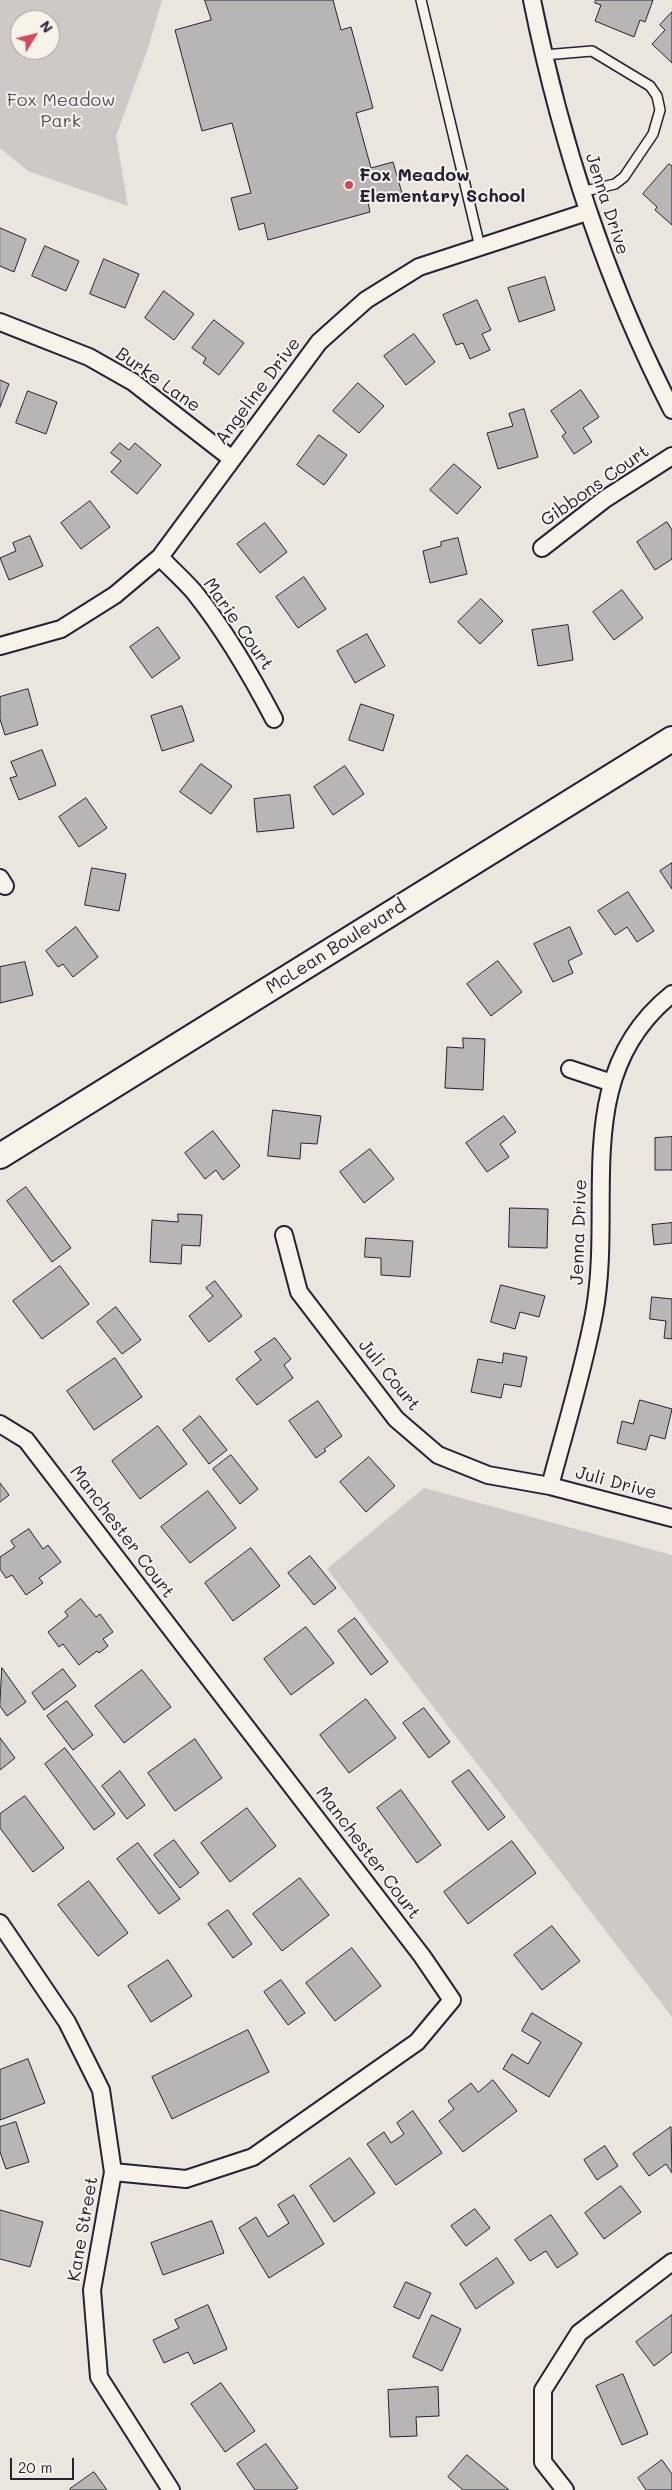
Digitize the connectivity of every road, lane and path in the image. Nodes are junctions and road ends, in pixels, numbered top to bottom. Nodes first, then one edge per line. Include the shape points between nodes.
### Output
1 (421, 0) edge
2 (532, 0) edge
3 (544, 56) junction
4 (581, 192) junction
5 (587, 212) junction
6 (480, 247) junction
7 (0, 322) edge
8 (672, 410) edge
9 (672, 456) edge
10 (232, 459) junction
11 (542, 548) dead end
12 (160, 557) junction
13 (0, 646) edge
14 (274, 719) dead end
15 (672, 739) edge
16 (672, 994) edge
17 (570, 1069) dead end
18 (612, 1083) junction
19 (0, 1156) edge
20 (284, 1235) dead end
21 (0, 1424) edge
22 (550, 1486) junction
23 (672, 1518) edge
24 (2, 1930) edge
25 (113, 2172) junction
26 (672, 2262) edge
27 (171, 2490) edge
28 (565, 2490) edge

1 - 6 lane
2 - 3 street, Jenna Drive
3 - 4 street, Jenna Drive
3 - 4 lane via 592,51 650,86 658,96 660,110 653,134 624,177 615,184
4 - 5 street, Jenna Drive
5 - 6 street, Angeline Drive
5 - 8 street, Jenna Drive via 645,358
6 - 10 street, Angeline Drive via 418,267 366,300 319,342
7 - 10 street, Burke Lane via 89,357 133,382
9 - 11 street, Gibbons Court via 605,499
10 - 12 street, Angeline Drive
12 - 13 street, Angeline Drive via 116,595 61,629
12 - 14 street, Marie Court via 194,592 222,630
15 - 19 main road, McLean Boulevard
16 - 18 street, Jenna Drive via 654,1008 628,1046
17 - 18 street
18 - 22 street, Jenna Drive via 601,1140 600,1266 594,1314
20 - 22 street, Juli Court via 299,1292 396,1419 438,1456 488,1475
21 - 25 street, Manchester Court via 26,1440 422,1956 452,2000 417,2042 253,2156 186,2179
22 - 23 street, Juli Drive
24 - 25 street, Kane Street via 67,2022 101,2090
25 - 27 street, Kane Street via 92,2290 98,2377
26 - 28 street via 579,2334 543,2390 543,2462

